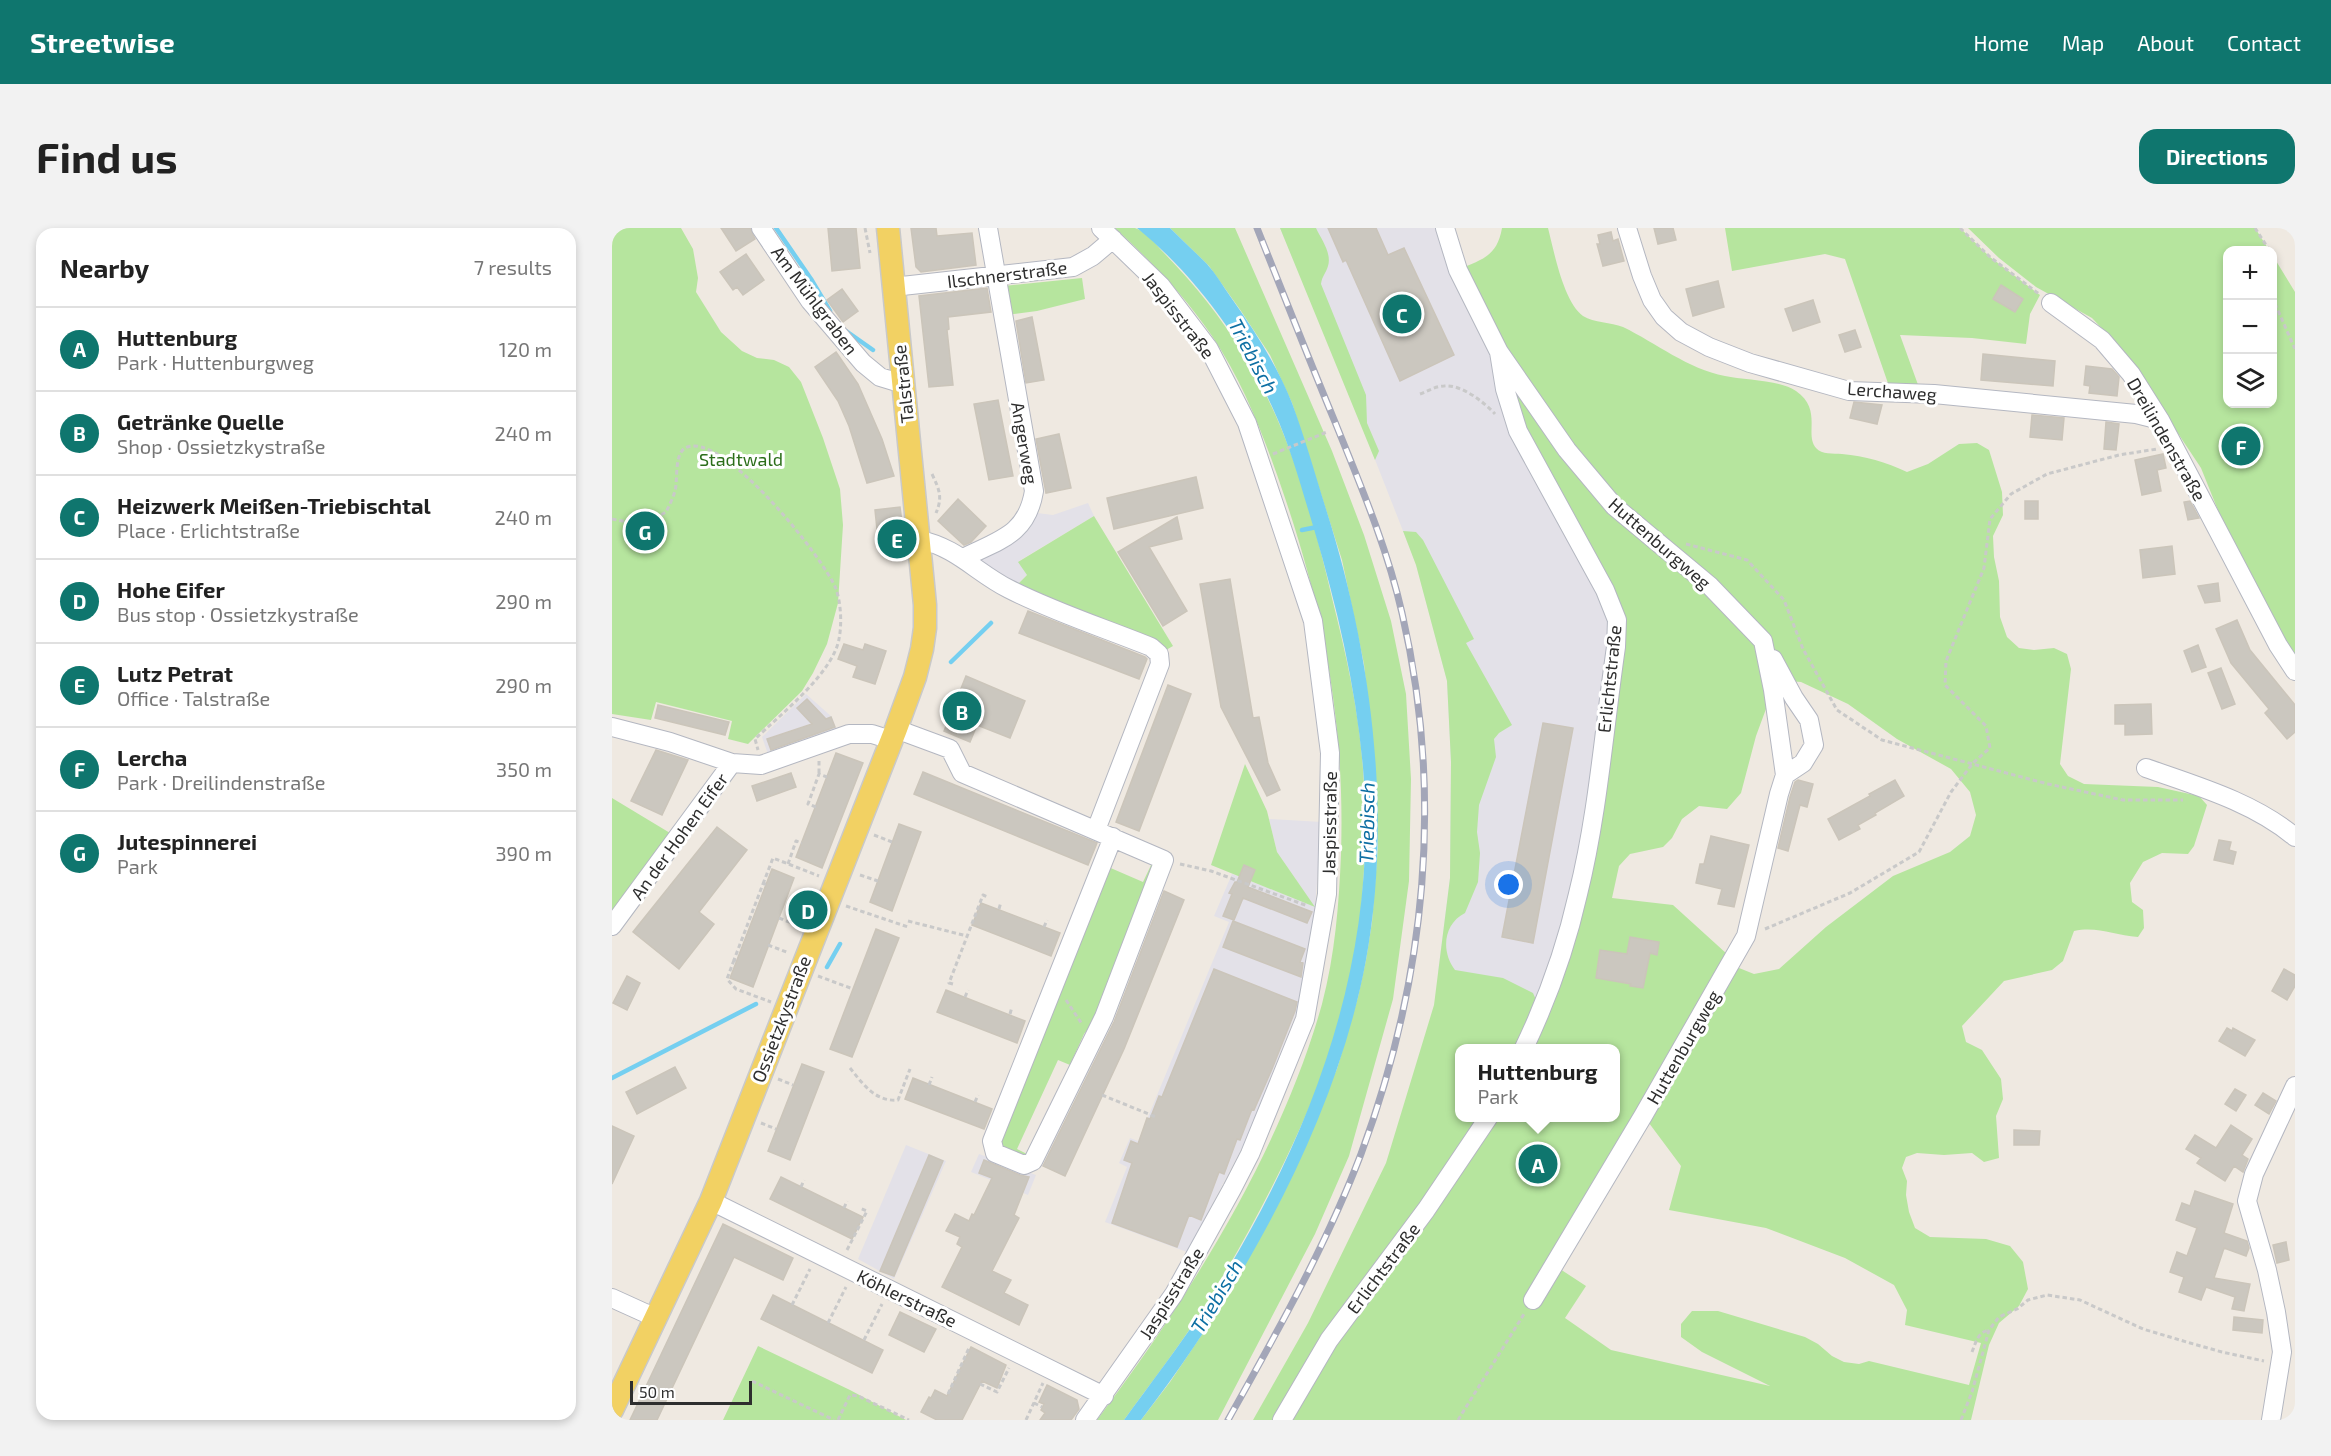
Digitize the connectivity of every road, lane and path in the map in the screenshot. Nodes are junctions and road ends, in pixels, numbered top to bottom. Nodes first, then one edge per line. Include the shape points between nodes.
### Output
1 (761, 228) edge
2 (888, 228) edge
3 (988, 228) edge
4 (1445, 228) edge
5 (1627, 228) edge
6 (1960, 228) edge
7 (2255, 228) edge
8 (1107, 234) edge
9 (2267, 246) edge
10 (997, 276) junction
11 (893, 287) junction
12 (2273, 300) edge
13 (2051, 303) joint
14 (2295, 350) edge
15 (1499, 352) junction
16 (903, 384) junction
17 (1420, 394) dead end
18 (2160, 420) junction
19 (1518, 431) junction
20 (1327, 432) dead end
21 (2174, 446) junction
22 (1271, 455) dead end
23 (612, 519) edge
24 (920, 540) junction
25 (1679, 542) dead end
26 (963, 558) junction
27 (1763, 641) junction
28 (922, 650) joint
29 (2295, 671) edge
30 (612, 727) edge
31 (894, 734) junction
32 (732, 763) junction
33 (1973, 763) junction
34 (761, 765) junction
35 (2146, 768) dead end
36 (1785, 775) junction
37 (827, 777) dead end
38 (2217, 794) junction
39 (816, 807) dead end
40 (1105, 834) junction
41 (2295, 837) edge
42 (802, 843) dead end
43 (1164, 860) junction
44 (788, 864) junction
45 (831, 890) junction
46 (988, 897) dead end
47 (1001, 902) dead end
48 (999, 909) dead end
49 (1325, 912) junction
50 (779, 918) dead end
51 (1047, 920) dead end
52 (908, 921) dead end
53 (612, 926) edge
54 (908, 927) dead end
55 (1044, 927) dead end
56 (815, 932) junction
57 (967, 936) junction
58 (1746, 936) junction
59 (800, 970) junction
60 (1054, 983) junction
61 (953, 984) dead end
62 (853, 989) dead end
63 (968, 990) dead end
64 (965, 997) dead end
65 (1012, 1007) dead end
66 (786, 1008) junction
67 (1010, 1014) dead end
68 (1093, 1040) junction
69 (1526, 1044) edge
70 (850, 1068) dead end
71 (910, 1069) dead end
72 (932, 1077) dead end
73 (929, 1085) dead end
74 (2295, 1086) edge
75 (978, 1095) dead end
76 (1102, 1095) dead end
77 (975, 1102) dead end
78 (1156, 1117) dead end
79 (1485, 1122) edge
80 (804, 1180) dead end
81 (801, 1186) dead end
82 (711, 1201) junction
83 (847, 1202) dead end
84 (844, 1208) dead end
85 (860, 1208) dead end
86 (817, 1254) junction
87 (847, 1268) junction
88 (889, 1289) junction
89 (612, 1298) edge
90 (1533, 1300) joint
91 (792, 1305) dead end
92 (656, 1318) junction
93 (828, 1323) dead end
94 (1989, 1330) junction
95 (976, 1333) junction
96 (864, 1340) dead end
97 (1972, 1352) dead end
98 (1017, 1353) junction
99 (2286, 1356) edge
100 (1050, 1369) junction
101 (752, 1381) dead end
102 (980, 1384) dead end
103 (948, 1394) dead end
104 (1104, 1396) junction
105 (1034, 1403) junction
106 (1042, 1407) dead end
107 (612, 1410) edge
108 (836, 1420) edge
109 (909, 1420) edge
110 (1026, 1420) edge
111 (1085, 1420) edge
112 (1282, 1420) edge
113 (1458, 1420) edge
114 (1961, 1420) edge
115 (2271, 1420) edge

1 - 16 street, Am Mühlgraben via 810,301 863,363 880,377
2 - 11 main road, Talstraße
3 - 10 street, Angerweg
4 - 15 street, Erlichtstraße via 1458,270
5 - 18 street, Lerchaweg via 1645,284 1664,317 1681,332 1709,347 1750,363 1849,391 1946,395 2136,414
6 - 13 path via 2019,281
7 - 9 path
8 - 10 street, Ilschnerstraße via 1093,256 1073,267
8 - 49 street, Jaspisstraße via 1161,286 1209,349 1247,423 1313,621 1330,753
10 - 11 street, Ilschnerstraße
10 - 26 street, Angerweg via 1034,491 1032,504 1019,528
11 - 16 main road, Talstraße
12 - 14 path
13 - 18 street, Dreilindenstraße via 2102,340 2131,374
15 - 19 street, Erlichtstraße
15 - 27 street, Huttenburgweg via 1567,450 1614,506 1710,586
16 - 24 main road, Talstraße
17 - 19 path via 1452,386 1491,410 1509,429
18 - 21 street, Dreilindenstraße
19 - 69 street, Erlichtstraße via 1605,590 1617,620 1579,894
20 - 22 path
21 - 29 street, Dreilindenstraße
21 - 33 path via 2119,455 2047,474 2011,494 1990,519 1984,568 1946,661 1945,685 1986,726 1990,748
23 - 34 path via 643,525 666,512 675,492 679,456 693,446 707,448 744,472 821,564 836,589 839,640 830,662 756,739
24 - 26 street via 937,543
24 - 28 main road, Talstraße via 925,605
25 - 33 path via 1747,560 1784,600 1803,650 1837,710 1882,740
26 - 40 street via 1014,592 1151,647 1159,654 1160,664
27 - 36 street, Huttenburgweg
27 - 36 street, Huttenburgweg via 1809,720 1814,745 1803,763
28 - 31 main road, Ossietzkystraße
30 - 32 street
31 - 34 street, An der Hohen Eifer via 849,734
31 - 40 street, An der Hohen Eifer via 950,749 962,773
31 - 45 main road, Ossietzkystraße
32 - 34 street, An der Hohen Eifer
32 - 53 street, An der Hohen Eifer
33 - 38 path via 2123,800 2204,799
33 - 58 path via 1951,792 1919,852 1850,893
35 - 38 street
36 - 58 street, Huttenburgweg
37 - 39 path via 819,774 808,804
38 - 41 street via 2260,814
40 - 43 street, An der Hohen Eifer
40 - 60 street
42 - 44 path via 796,841
43 - 49 path via 1211,871
43 - 68 street
44 - 45 path
44 - 66 path via 773,858 727,979 736,990
45 - 54 path
45 - 56 main road, Ossietzkystraße
46 - 57 path via 983,895
47 - 48 path
49 - 104 street, Jaspisstraße via 1305,1020 1250,1154 1174,1294
50 - 56 path
51 - 55 path
52 - 57 path
56 - 59 main road, Ossietzkystraße
57 - 61 path via 949,983
58 - 90 street, Huttenburgweg
59 - 62 path
59 - 66 main road, Ossietzkystraße
60 - 68 path
60 - 68 street via 992,1141 995,1153 1024,1164 1033,1161
63 - 64 path
65 - 67 path
66 - 82 main road, Ossietzkystraße
70 - 71 path via 878,1097 890,1101 898,1100
72 - 73 path
74 - 99 street via 2254,1174 2247,1201
75 - 77 path
76 - 78 path
79 - 112 street, Erlichtstraße via 1426,1210 1329,1340
80 - 81 path
82 - 86 street, Köhlerstraße
82 - 92 main road, Ossietzkystraße
83 - 84 path
85 - 87 path via 867,1211
86 - 87 street, Köhlerstraße
86 - 91 path
87 - 88 street, Köhlerstraße
87 - 93 path
88 - 95 street, Köhlerstraße
88 - 96 path
89 - 92 street
90 - 113 path
92 - 107 main road, Ossietzkystraße
94 - 97 path via 1978,1337
94 - 99 path via 1999,1317 2028,1300 2047,1295 2080,1300 2143,1329 2222,1352
94 - 114 path
95 - 98 street, Köhlerstraße
95 - 103 path
98 - 100 street, Köhlerstraße
98 - 102 path via 998,1392
99 - 115 street
100 - 104 street, Köhlerstraße
100 - 105 path
101 - 108 path
104 - 111 street, Jaspisstraße
105 - 106 path
105 - 110 path
108 - 109 path via 850,1395

